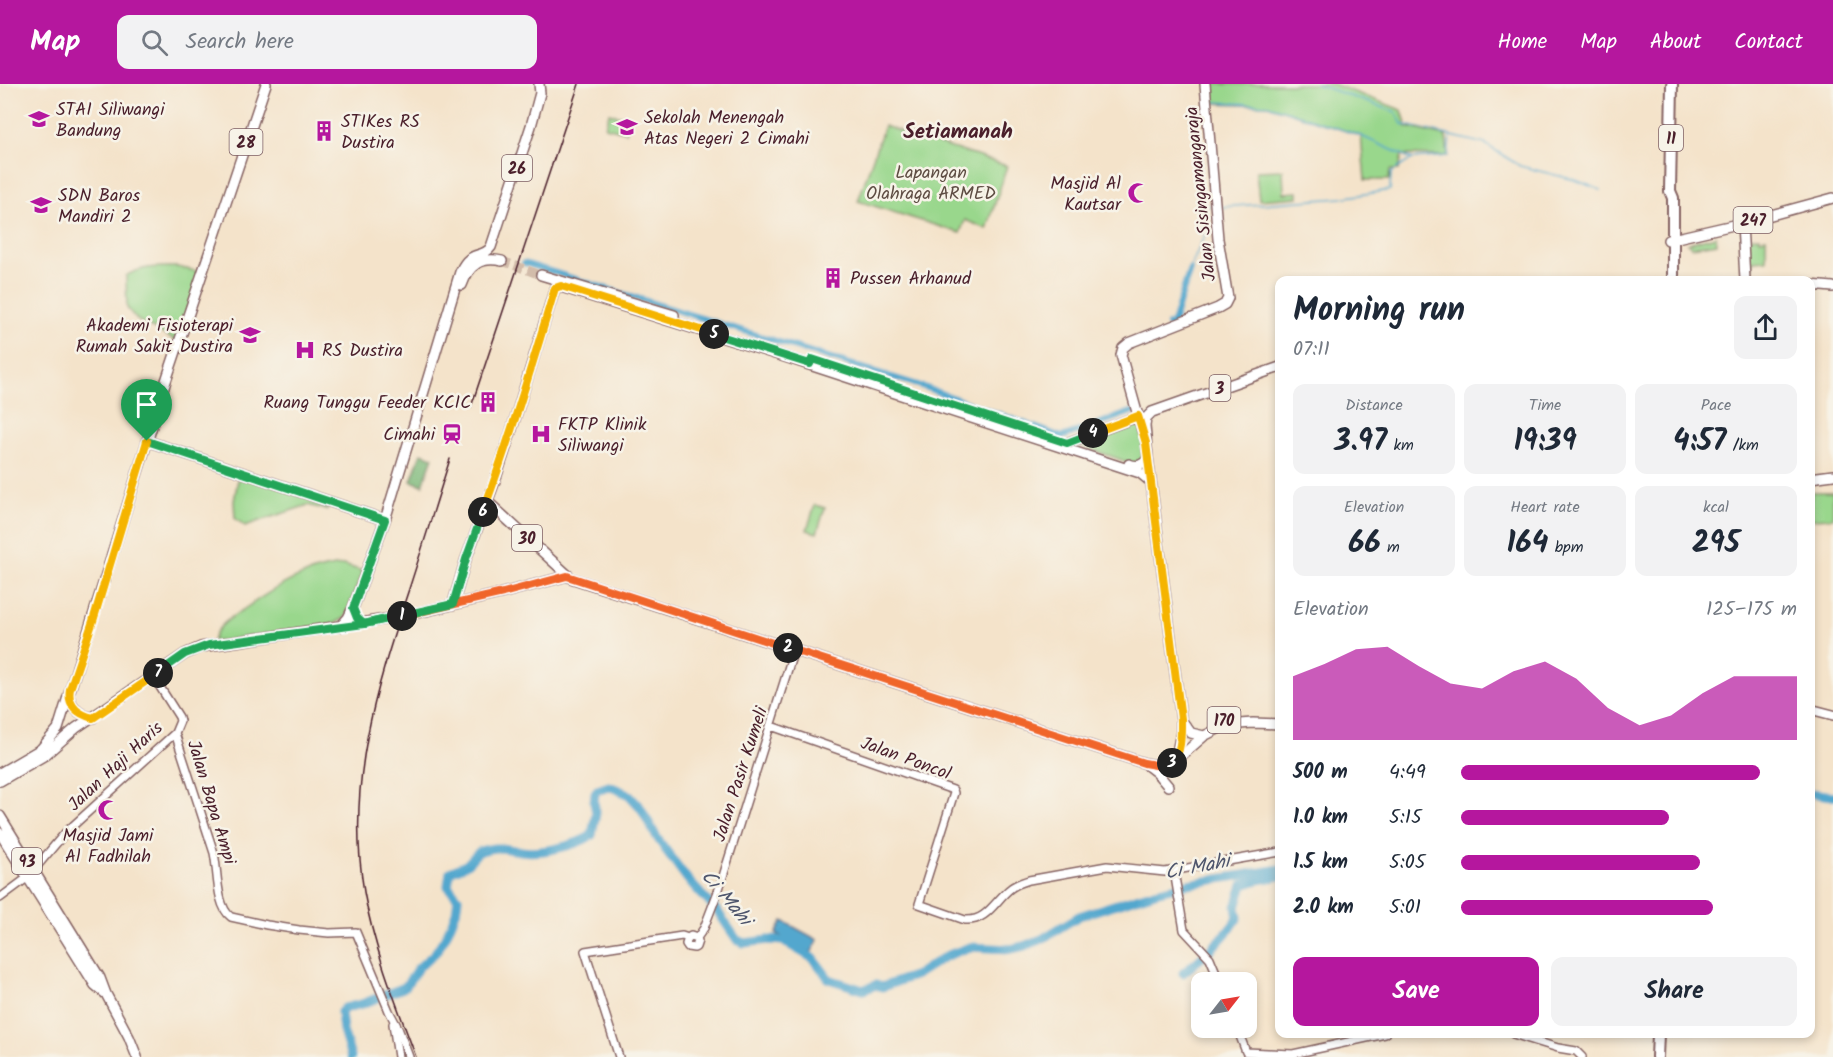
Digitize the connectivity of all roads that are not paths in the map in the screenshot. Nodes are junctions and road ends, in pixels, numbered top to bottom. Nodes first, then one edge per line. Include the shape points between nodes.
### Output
1 (266, 84) edge
2 (538, 84) edge
3 (1205, 84) edge
4 (1672, 84) edge
5 (1833, 198) edge
6 (1742, 224) junction
7 (1670, 240) junction
8 (502, 261) tunnel mouth
9 (541, 274) tunnel mouth
10 (1668, 276) edge
11 (1672, 276) edge
12 (1745, 276) edge
13 (1815, 285) edge
14 (1833, 287) edge
15 (436, 354) junction
16 (811, 362) junction
17 (1275, 369) edge
18 (918, 397) junction
19 (1138, 416) junction
20 (147, 441) junction
21 (1067, 443) junction
22 (1146, 443) junction
23 (1148, 458) junction
24 (1833, 475) edge
25 (1815, 477) edge
26 (1150, 482) junction
27 (487, 501) junction
28 (385, 520) junction
29 (557, 566) junction
30 (567, 576) junction
31 (551, 581) junction
32 (453, 604) junction
33 (353, 608) junction
34 (364, 624) junction
35 (340, 627) junction
36 (794, 650) junction
37 (153, 676) junction
38 (69, 696) junction
39 (1815, 710) edge
40 (1833, 715) edge
41 (93, 718) junction
42 (1275, 718) edge
43 (1181, 719) junction
44 (1275, 724) edge
45 (771, 726) junction
46 (58, 729) junction
47 (175, 733) junction
48 (68, 735) junction
49 (1200, 736) junction
50 (1177, 754) junction
51 (1144, 763) junction
52 (0, 773) edge
53 (0, 781) edge
54 (1168, 786) dead end
55 (0, 816) edge
56 (0, 833) edge
57 (1275, 853) edge
58 (1174, 871) junction
59 (29, 873) junction
60 (0, 898) edge
61 (1215, 972) edge
62 (389, 1011) junction
63 (1241, 1038) edge
64 (1369, 1038) edge
65 (1526, 1038) edge
66 (1658, 1038) edge
67 (1665, 1038) edge
68 (136, 1057) edge
69 (398, 1057) edge
70 (408, 1057) edge
71 (619, 1057) edge
72 (1582, 1057) edge
73 (1657, 1057) edge
74 (1664, 1057) edge

1 - 20 main road, 28
2 - 15 main road, 26 via 540,93 531,126 491,247 464,265
3 - 19 main road, Jalan Sisingamangaraja via 1227,298 1210,312 1129,342 1122,350
4 - 7 highway, 11
5 - 6 main road, 247
6 - 7 main road, 247
6 - 12 main road
7 - 10 highway, 11
7 - 11 highway, 11
8 - 15 main road via 480,261 468,271
9 - 16 main road
13 - 14 main road
15 - 28 main road
16 - 18 main road
16 - 27 main road via 558,286
17 - 22 main road, 3 via 1152,412 1145,422
18 - 21 main road
18 - 26 main road via 1140,473
19 - 21 main road
19 - 22 main road, Jalan Sisingamangaraja
20 - 28 main road
20 - 38 main road, 28
21 - 23 main road via 1135,466
22 - 23 main road
23 - 26 main road
24 - 25 main road
26 - 43 main road
27 - 29 main road, 30
27 - 32 main road
28 - 33 main road
29 - 30 main road, 30
29 - 31 main road via 557,575
30 - 31 main road
30 - 36 main road, 170
31 - 32 main road
32 - 34 main road
33 - 34 main road
33 - 35 main road
34 - 35 main road
35 - 37 main road via 201,647
36 - 45 street, Jalan Pasir Kumeli
36 - 51 main road, 170
37 - 41 main road
37 - 47 street, Jalan Haji Haris via 179,717
38 - 41 main road via 76,710
38 - 46 main road
39 - 40 main road
41 - 48 main road
42 - 49 main road, 170 via 1222,720
43 - 49 main road via 1186,729
43 - 50 main road
44 - 49 main road, 170 via 1237,723
45 - 58 street, Jalan Poncol via 953,790 919,904 973,920 988,912 1010,888 1029,880 1107,866
45 - 71 street, Jalan Pasir Kumeli via 716,897 697,938 682,936 585,951
46 - 48 main road
46 - 52 main road via 41,750
47 - 59 street, Jalan Haji Haris via 65,833
47 - 62 street, Jalan Bapa Ampi via 214,853 225,913 289,929 356,932
48 - 53 main road via 45,755
49 - 50 main road, 170 via 1184,755
50 - 51 main road, 170 via 1173,763 1167,765
51 - 54 main road, 170
55 - 59 main road, 93
56 - 59 main road, 93
57 - 58 street
58 - 61 street via 1184,930 1208,956
59 - 60 street, Jalan Haji Haris
59 - 68 main road, 93 via 95,985 106,994
62 - 69 street, Jalan Bapa Ampi
62 - 70 street, Jalan Bapa Ampi
63 - 64 street via 1246,1052 1293,1054
65 - 72 street via 1576,1051
66 - 73 highway
67 - 74 highway

